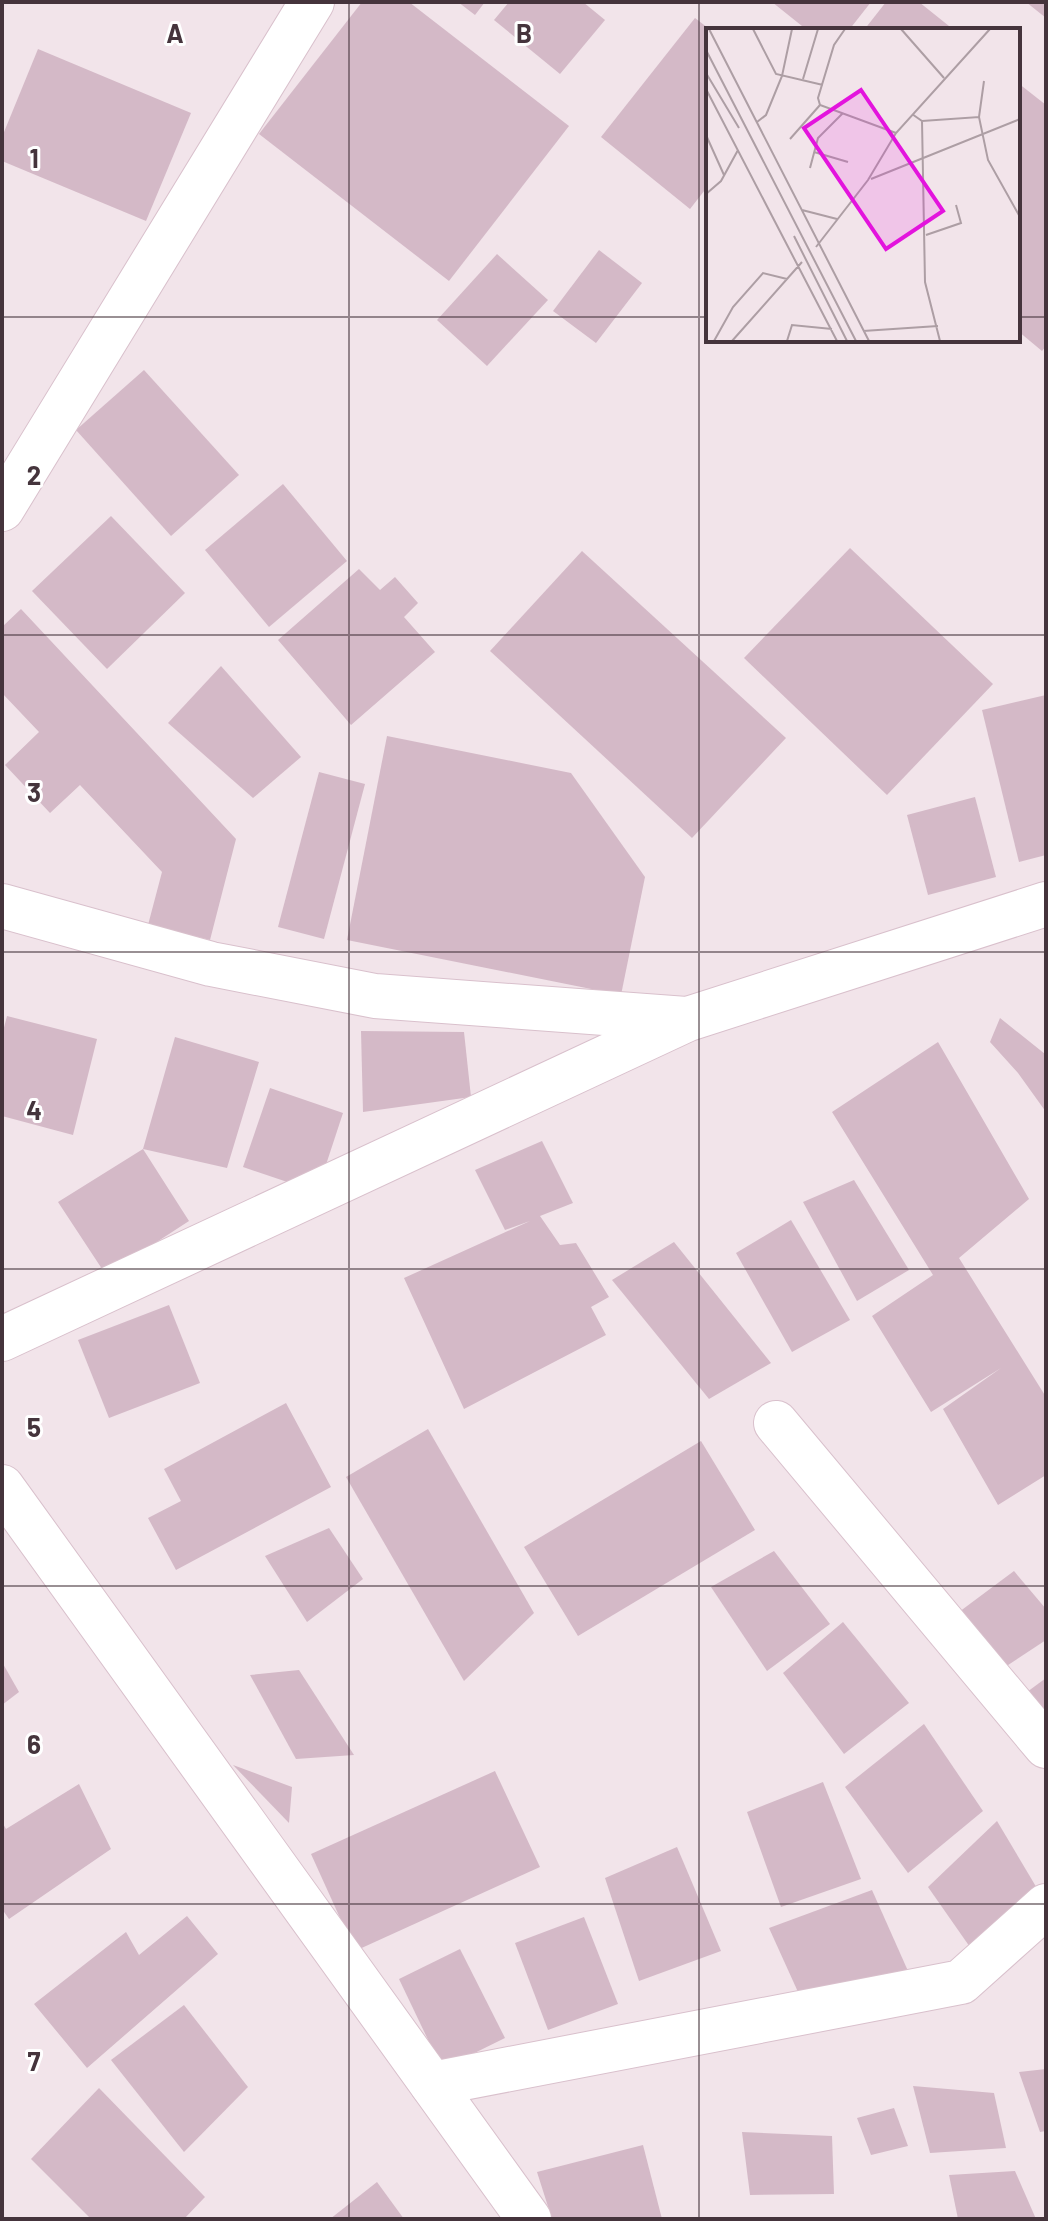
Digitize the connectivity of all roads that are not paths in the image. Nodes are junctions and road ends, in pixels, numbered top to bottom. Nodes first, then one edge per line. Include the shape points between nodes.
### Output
1 (312, 2) edge
2 (2, 509) edge
3 (1046, 904) edge
4 (2, 906) edge
5 (688, 1019) junction
6 (2, 1339) edge
7 (776, 1423) dead end
8 (2, 1487) edge
9 (1046, 1746) edge
10 (1046, 1906) edge
11 (432, 2084) junction
12 (529, 2219) edge

1 - 2 street
3 - 5 street
4 - 5 street via 211,964 375,996
5 - 6 street
7 - 9 street
8 - 11 street
10 - 11 street via 961,1982
11 - 12 street

